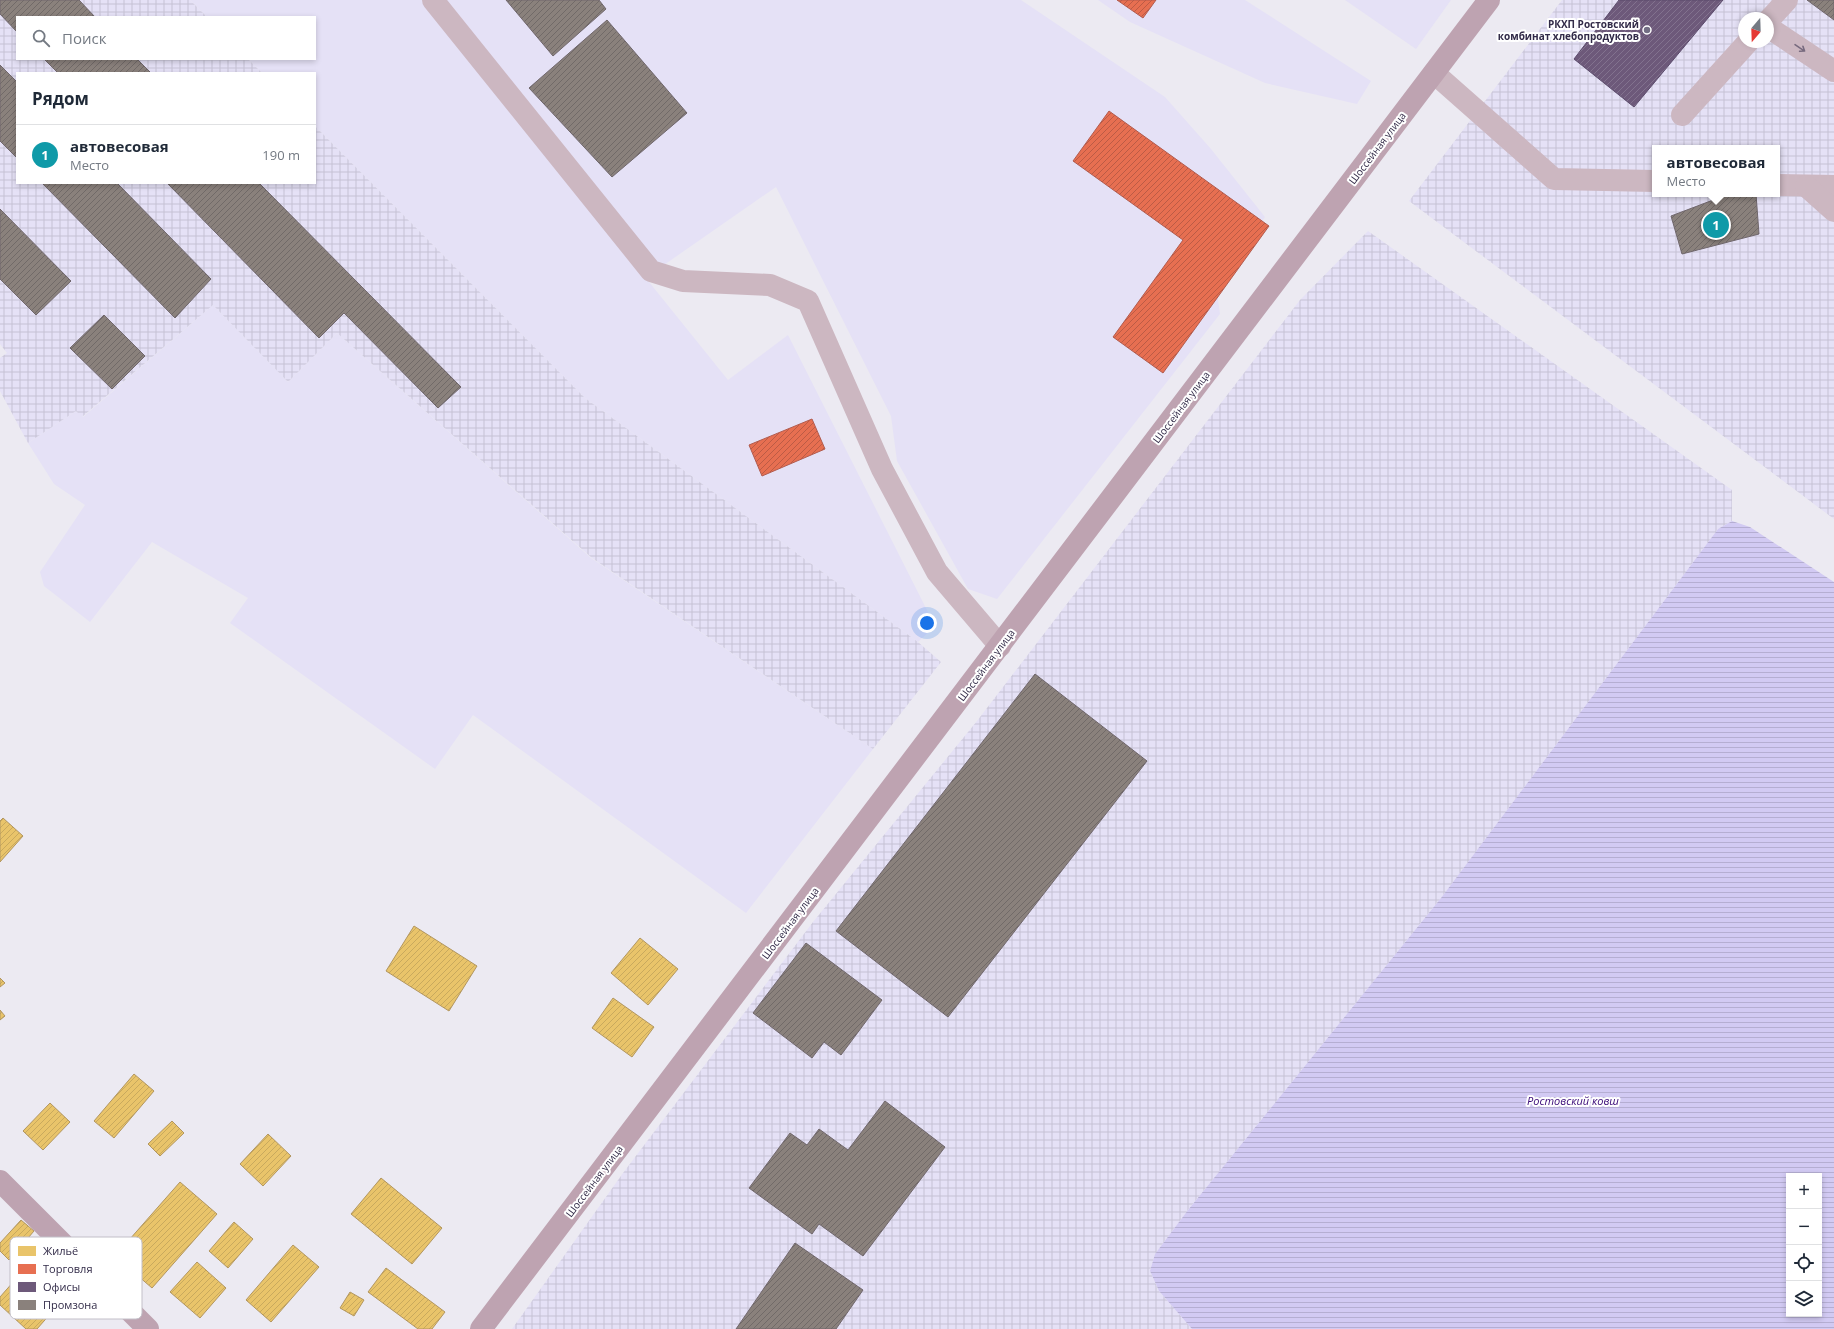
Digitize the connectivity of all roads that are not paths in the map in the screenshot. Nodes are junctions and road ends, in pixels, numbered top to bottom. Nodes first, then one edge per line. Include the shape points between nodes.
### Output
1 (433, 0) edge
2 (1489, 0) edge
3 (1787, 0) edge
4 (1774, 14) edge
5 (1774, 30) edge
6 (1743, 48) edge
7 (1834, 71) edge
8 (1434, 73) junction
9 (1682, 115) dead end
10 (1652, 182) edge
11 (1780, 185) edge
12 (1806, 186) junction
13 (1834, 186) edge
14 (1834, 211) edge
15 (1000, 646) junction
16 (0, 1181) edge
17 (56, 1237) edge
18 (138, 1319) edge
19 (148, 1329) edge
20 (481, 1329) edge

1 - 15 lane via 651,271 683,281 770,285 808,301 882,469 936,572
2 - 8 main road, Шоссейная улица
3 - 4 lane
5 -> 7 lane
6 - 9 lane
8 - 10 lane via 1554,179
8 - 15 main road, Шоссейная улица
11 - 12 lane
12 - 13 lane
12 - 14 lane
15 - 20 main road, Шоссейная улица
16 - 17 main road
18 - 19 main road

